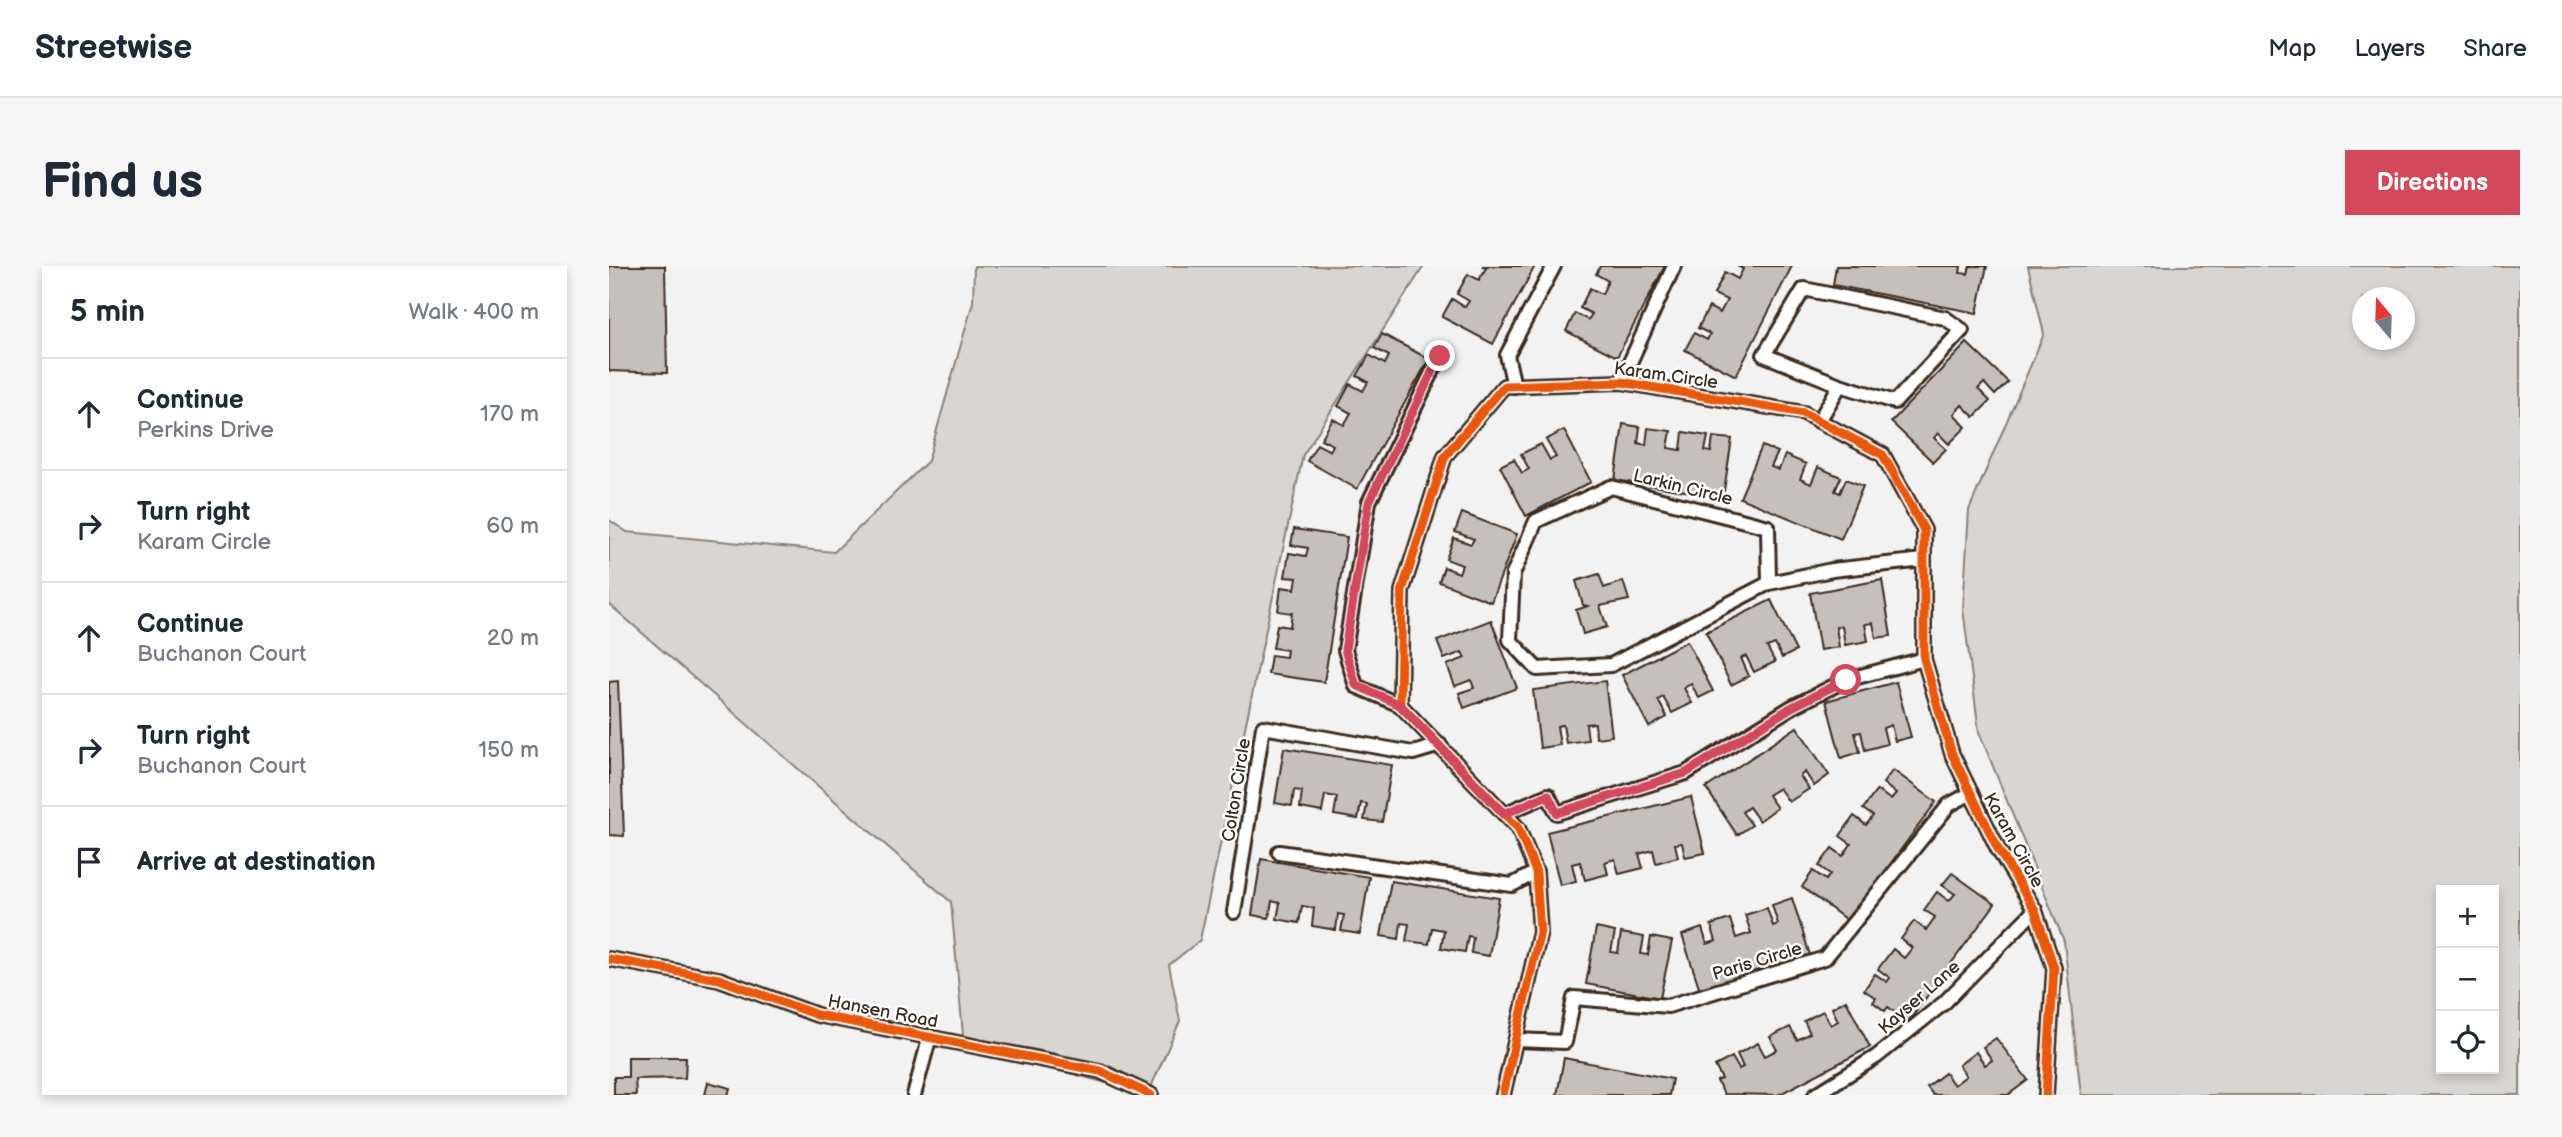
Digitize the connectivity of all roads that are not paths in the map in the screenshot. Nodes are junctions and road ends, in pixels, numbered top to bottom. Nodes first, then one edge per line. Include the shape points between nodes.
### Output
1 (1554, 266) edge
2 (1674, 266) edge
3 (1440, 356) dead end
4 (1621, 382) junction
5 (1840, 385) junction
6 (1514, 386) junction
7 (1819, 421) junction
8 (1924, 561) junction
9 (1769, 583) junction
10 (1924, 659) junction
11 (1400, 705) junction
12 (1440, 746) junction
13 (1971, 793) junction
14 (1504, 814) junction
15 (1279, 852) dead end
16 (1536, 872) junction
17 (2035, 910) junction
18 (1234, 912) dead end
19 (609, 959) edge
20 (930, 1037) junction
21 (1515, 1040) junction
22 (913, 1095) edge
23 (1151, 1095) edge
24 (1503, 1095) edge
25 (1815, 1095) edge
26 (2046, 1095) edge

1 - 6 street via 1507,355
2 - 4 street
3 - 11 street via 1369,502 1345,650 1356,685
4 - 6 street, Karam Circle
4 - 7 street, Karam Circle via 1804,413
5 - 5 street via 1895,402 1962,330 1945,318 1804,289 1763,355
5 - 7 street
6 - 11 street via 1504,386 1445,456 1402,591
7 - 8 street, Karam Circle via 1884,455 1924,530
8 - 9 street, Larkin Circle via 1832,570
8 - 10 street, Karam Circle
9 - 9 street, Larkin Circle via 1611,665 1537,669 1510,640 1513,574 1536,521 1611,487 1768,527
10 - 13 street, Karam Circle via 1952,754
10 - 14 street via 1846,680 1792,707 1686,773 1577,809 1557,813 1548,795
11 - 12 street
12 - 14 street
12 - 18 street, Colton Circle via 1413,753 1263,727
13 - 17 street, Karam Circle
13 - 21 street, Paris Circle via 1949,805 1825,958 1668,1006 1574,998 1565,1042
14 - 16 street via 1518,828
15 - 16 street via 1512,885
16 - 21 street via 1540,932
17 - 25 street, Kayser Lane via 1944,1003 1876,1057
17 - 26 street, Karam Circle via 2054,968
19 - 20 street, Hansen Road via 719,979 817,1015
20 - 22 street
20 - 23 street, Hansen Road via 1100,1071
21 - 24 street

